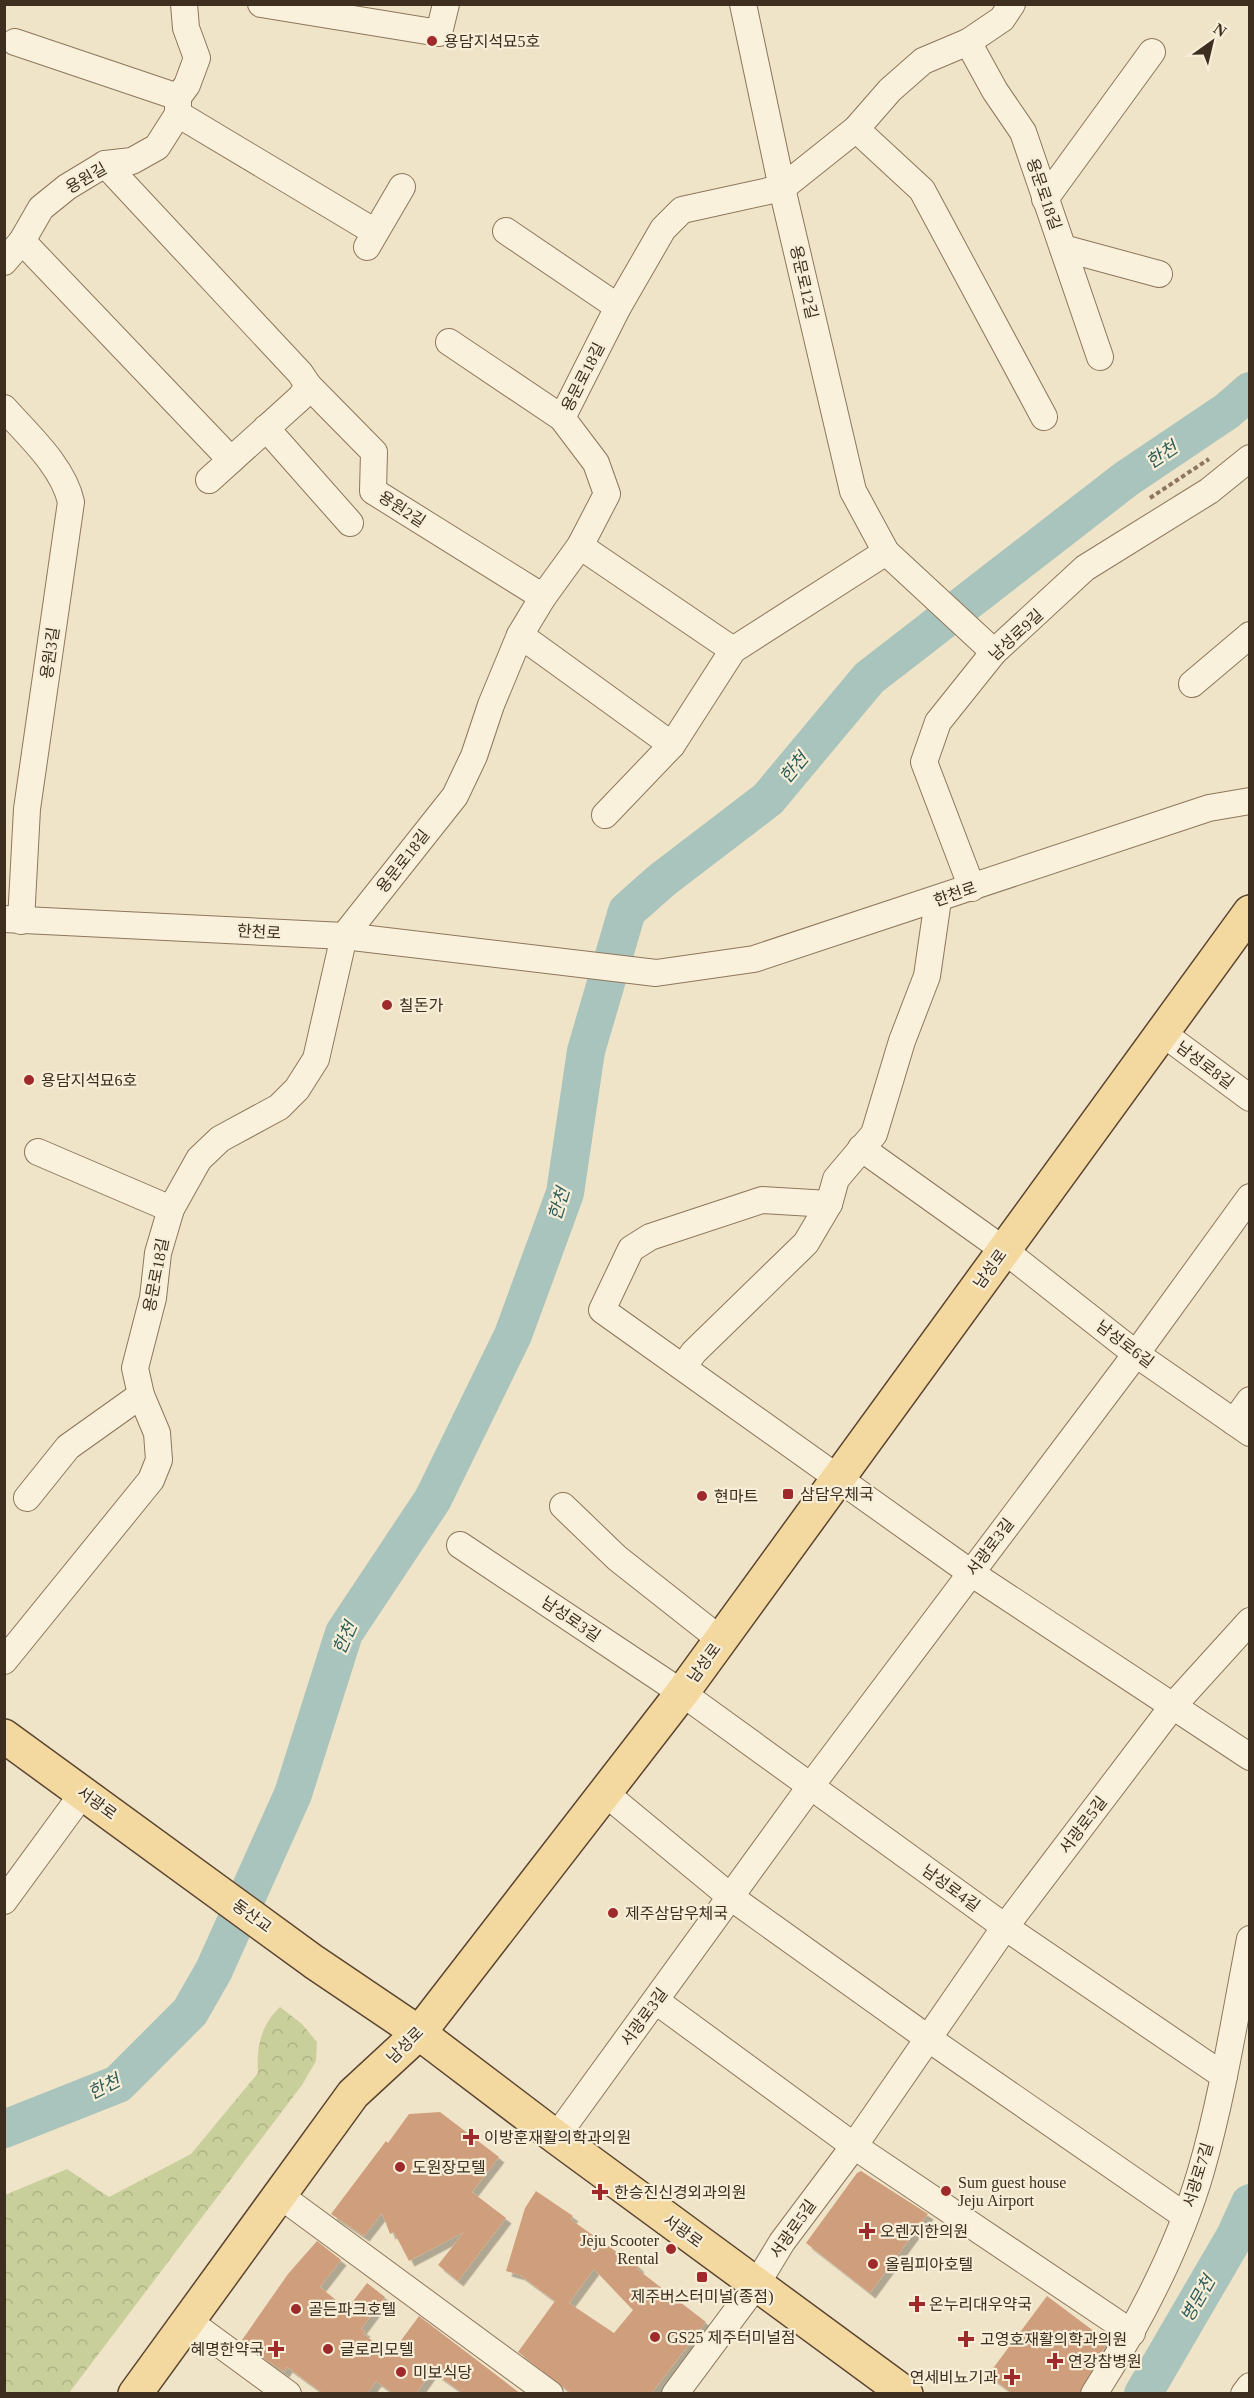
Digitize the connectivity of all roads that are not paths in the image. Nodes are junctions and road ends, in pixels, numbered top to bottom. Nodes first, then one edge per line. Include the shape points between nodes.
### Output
1 (184, 4) edge
2 (261, 4) edge
3 (446, 4) edge
4 (743, 4) edge
5 (1012, 4) edge
6 (15, 42) dead end
7 (968, 42) junction
8 (1152, 52) dead end
9 (178, 106) junction
10 (856, 129) junction
11 (105, 164) junction
12 (402, 187) dead end
13 (782, 188) junction
14 (1045, 199) junction
15 (506, 231) dead end
16 (22, 241) junction
17 (1063, 248) junction
18 (4, 262) edge
19 (1160, 274) dead end
20 (618, 308) junction
21 (449, 342) dead end
22 (1100, 357) dead end
23 (308, 385) junction
24 (4, 408) edge
25 (1044, 417) dead end
26 (562, 418) junction
27 (266, 428) junction
28 (1250, 458) edge
29 (231, 460) junction
30 (209, 480) dead end
31 (350, 523) dead end
32 (580, 546) junction
33 (886, 552) junction
34 (543, 597) junction
35 (520, 635) junction
36 (1250, 635) edge
37 (733, 651) junction
38 (994, 652) junction
39 (1192, 684) dead end
40 (672, 745) junction
41 (1250, 801) edge
42 (605, 815) dead end
43 (972, 888) junction
44 (938, 900) junction
45 (1250, 912) edge
46 (13, 920) edge
47 (344, 936) junction
48 (1161, 1032) junction
49 (1250, 1098) edge
50 (861, 1149) junction
51 (38, 1152) dead end
52 (1250, 1197) edge
53 (829, 1204) junction
54 (171, 1209) junction
55 (1004, 1250) junction
56 (1136, 1354) junction
57 (683, 1367) junction
58 (141, 1395) junction
59 (1250, 1400) edge
60 (1242, 1428) edge
61 (838, 1480) junction
62 (27, 1498) dead end
63 (563, 1506) dead end
64 (460, 1545) dead end
65 (971, 1573) junction
66 (1250, 1621) edge
67 (721, 1640) junction
68 (4, 1661) edge
69 (682, 1693) junction
70 (1172, 1707) junction
71 (4, 1736) edge
72 (1250, 1757) edge
73 (810, 1787) junction
74 (83, 1793) junction
75 (605, 1793) junction
76 (189, 1871) joint
77 (732, 1898) junction
78 (4, 1901) edge
79 (1005, 1927) junction
80 (1250, 1939) edge
81 (314, 1962) joint
82 (656, 2001) junction
83 (419, 2033) junction
84 (929, 2039) junction
85 (1224, 2076) junction
86 (556, 2137) junction
87 (854, 2146) junction
88 (278, 2194) junction
89 (1185, 2216) junction
90 (756, 2285) junction
91 (187, 2320) junction
92 (1132, 2333) junction
93 (1250, 2386) edge
94 (135, 2394) edge
95 (288, 2394) edge
96 (550, 2394) edge
97 (675, 2394) edge
98 (906, 2394) edge
99 (1095, 2394) edge
100 (1244, 2394) edge

1 - 9 street, 용원길 via 186,28 197,58
2 - 3 street via 439,33
4 - 13 street, 용문로12길
5 - 7 street, 용문로18길 via 1002,19
6 - 9 street
7 - 10 street, 용문로18길 via 923,61 890,90
7 - 14 street, 용문로18길 via 1023,132
8 - 14 street
9 - 11 street, 용원길 via 157,147 132,161
9 - 12 street via 371,240
10 - 13 street, 용문로18길
10 - 25 street via 922,190
11 - 16 street, 용원길 via 41,208
11 - 23 street, 용원2길
13 - 20 street, 용문로18길 via 682,210 663,229
13 - 33 street, 용문로12길 via 853,491
14 - 17 street, 용문로18길
15 - 20 street
16 - 18 street, 용원길
16 - 29 street
17 - 19 street
17 - 22 street, 용문로18길
20 - 26 street, 용문로18길
21 - 26 street
23 - 27 street via 301,397
23 - 34 street, 용원2길 via 374,452 373,491
24 - 46 street, 용원3길 via 42,451 68,489 71,502
26 - 32 street, 용문로18길 via 596,463 607,494
27 - 29 street
27 - 31 street
28 - 38 street, 남성로9길 via 1209,491 1084,568
29 - 30 street
32 - 34 street, 용문로18길
32 - 37 street
33 - 37 street
33 - 38 street, 용문로12길
34 - 35 street, 용문로18길
35 - 40 street
35 - 47 street, 용문로18길 via 455,796
36 - 39 street
37 - 40 street
38 - 43 street, 남성로9길 via 938,722 924,762
40 - 42 street
41 - 43 street, 한천로 via 1209,808
43 - 44 street, 한천로
44 - 47 street, 한천로 via 754,959 656,973
44 - 50 street via 927,976 902,1041 874,1134
45 - 48 main road, 남성로
46 - 47 street, 한천로
47 - 54 street, 용문로18길 via 316,1059 297,1089 279,1107 220,1139 199,1159
48 - 49 street, 남성로8길
48 - 55 main road, 남성로
50 - 53 street via 836,1179
50 - 55 street, 남성로6길
51 - 54 street
52 - 56 street, 서광로3길
53 - 57 street via 806,1243
53 - 57 street via 762,1200 650,1237 631,1249 603,1311
54 - 58 street, 용문로18길 via 135,1368
55 - 56 street, 남성로6길
55 - 61 main road, 남성로
56 - 60 street, 남성로6길
56 - 65 street, 서광로3길
57 - 61 street
58 - 62 street via 68,1447
58 - 68 street, 용문로18길 via 158,1433 159,1460 152,1480
59 - 60 street
61 - 65 street
61 - 67 main road, 남성로
63 - 67 street via 617,1558
64 - 69 street, 남성로3길
65 - 70 street
65 - 73 street, 서광로3길
66 - 70 street, 서광로5길
67 - 69 main road, 남성로
69 - 73 street, 남성로4길
69 - 75 main road, 남성로
70 - 72 street
70 - 79 street, 서광로5길
71 - 74 main road, 서광로
73 - 77 street, 서광로3길
73 - 79 street, 남성로4길
74 - 76 main road, 서광로
74 - 78 street
75 - 77 street
75 - 83 main road, 남성로
76 - 81 main road, 동산교
77 - 82 street, 서광로3길
77 - 84 street
79 - 84 street, 서광로5길
79 - 85 street, 남성로4길
80 - 85 street, 서광로7길
81 - 83 main road, 서광로
82 - 86 street, 서광로3길
82 - 87 street
83 - 86 main road, 서광로
83 - 88 main road, 남성로 via 353,2094
84 - 87 street, 서광로5길
84 - 89 street
85 - 89 street, 서광로7길
86 - 90 main road, 서광로
87 - 90 street, 서광로5길 via 782,2242
87 - 92 street
88 - 91 main road, 남성로
88 - 96 street
89 - 92 street, 서광로7길
90 - 97 street, 서광로5길
90 - 98 main road, 서광로
91 - 94 main road, 남성로
91 - 95 street
92 - 99 street, 서광로7길
93 - 100 street

